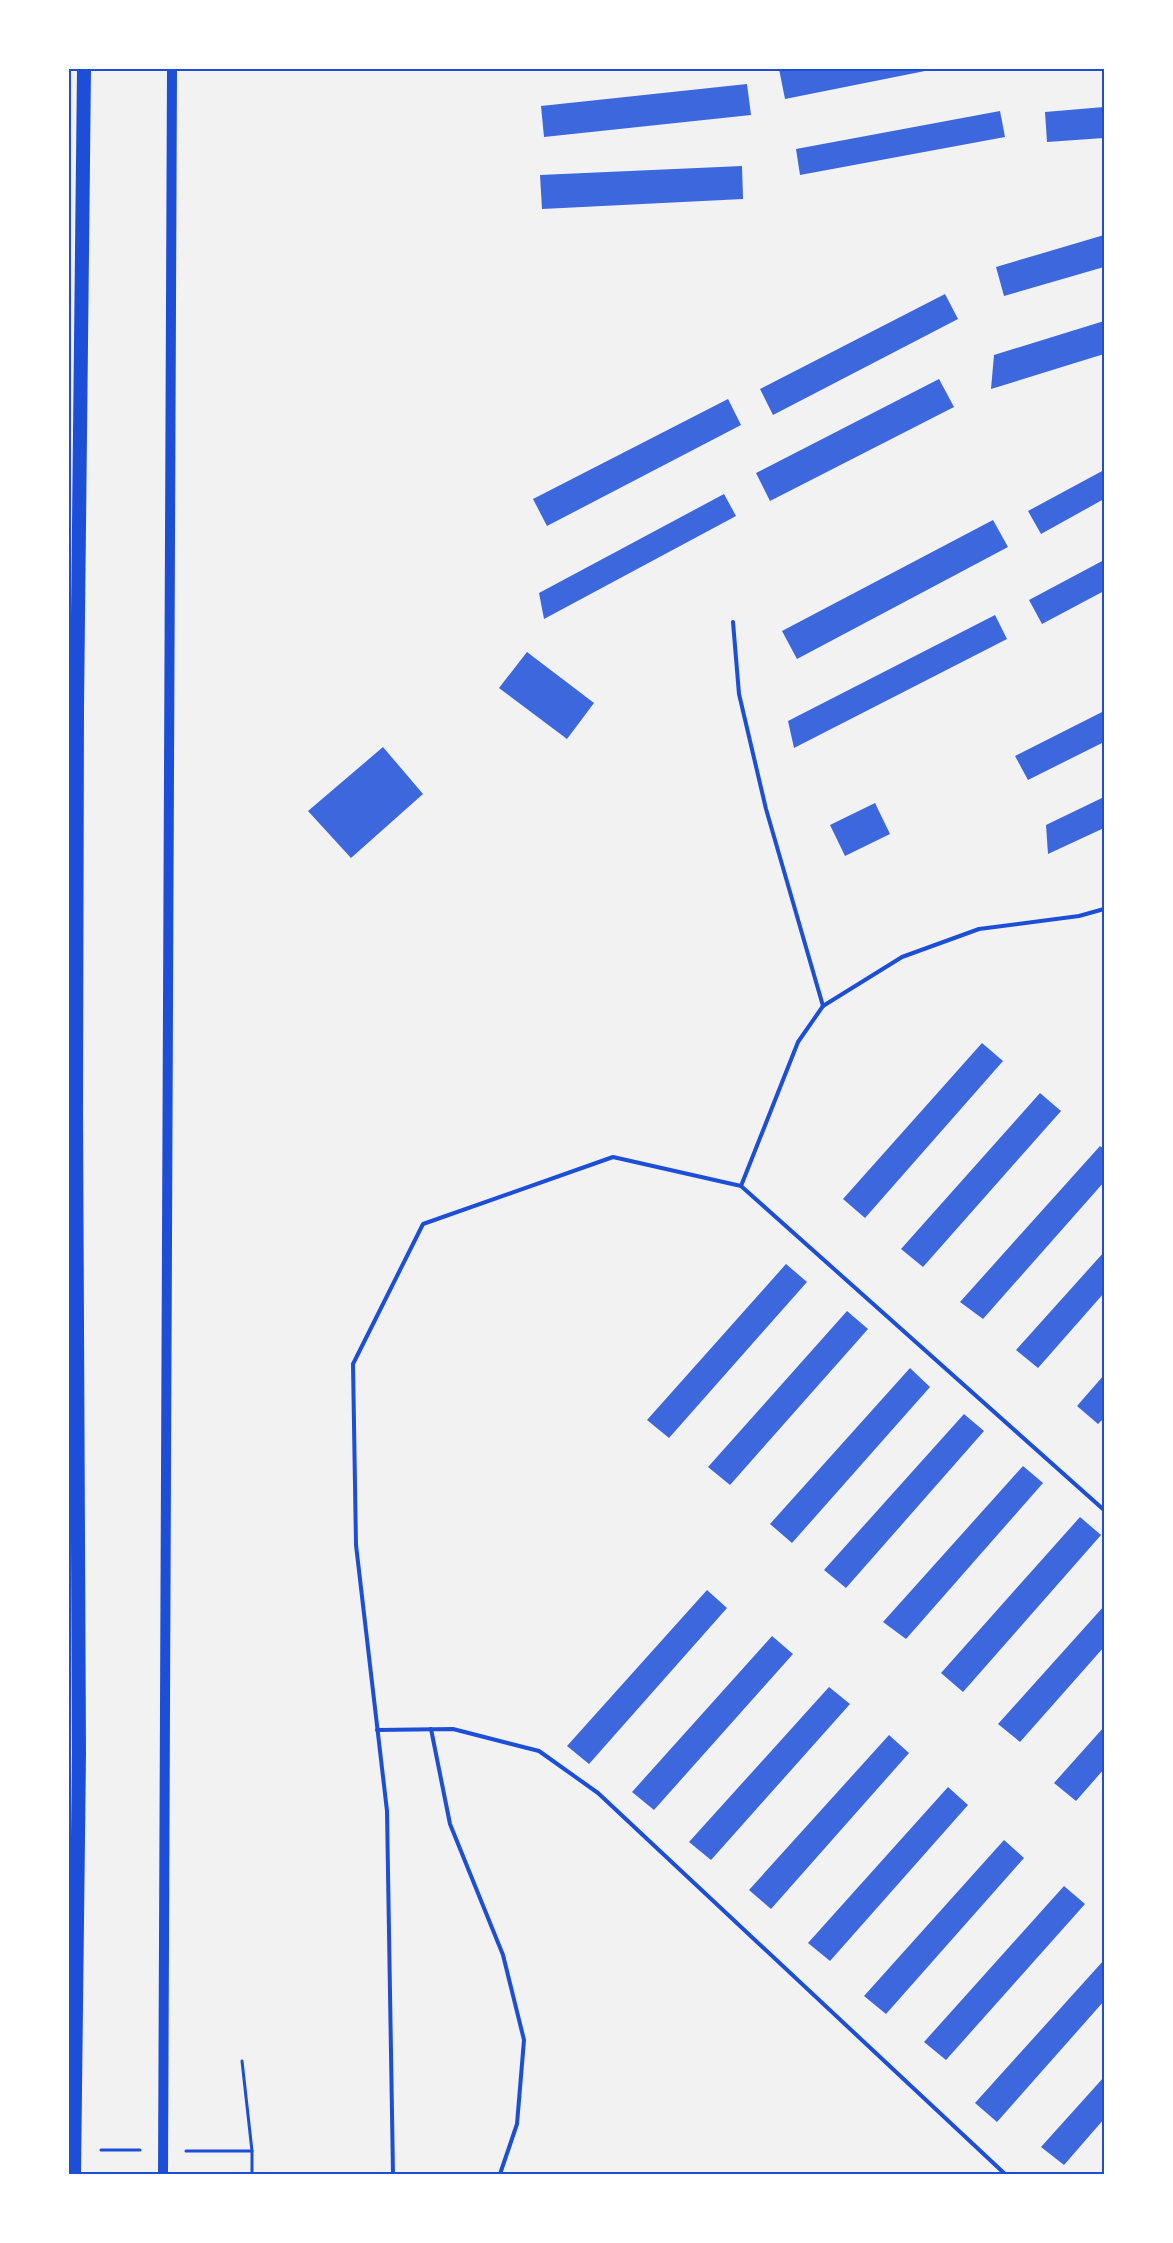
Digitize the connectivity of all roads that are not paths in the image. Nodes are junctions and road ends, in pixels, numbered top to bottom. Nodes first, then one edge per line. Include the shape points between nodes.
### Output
1 (84, 69) edge
2 (172, 69) edge
3 (733, 622) dead end
4 (1104, 909) edge
5 (823, 1006) junction
6 (741, 1186) junction
7 (1104, 1510) edge
8 (431, 1729) junction
9 (378, 1730) junction
10 (74, 2174) edge
11 (163, 2174) edge
12 (394, 2174) edge
13 (500, 2174) edge
14 (1005, 2174) edge

1 - 10 highway via 77,708 79,1754
2 - 11 main road
3 - 5 lane via 741,704 766,809
4 - 5 lane via 1079,916 979,929 902,957
5 - 6 lane via 798,1042
6 - 7 lane
6 - 9 lane via 613,1157 423,1224 353,1364 356,1545
8 - 9 lane
8 - 13 lane via 450,1824 503,1955 524,2040 517,2124
8 - 14 lane via 453,1729 539,1751 598,1794
9 - 12 lane via 387,1811

